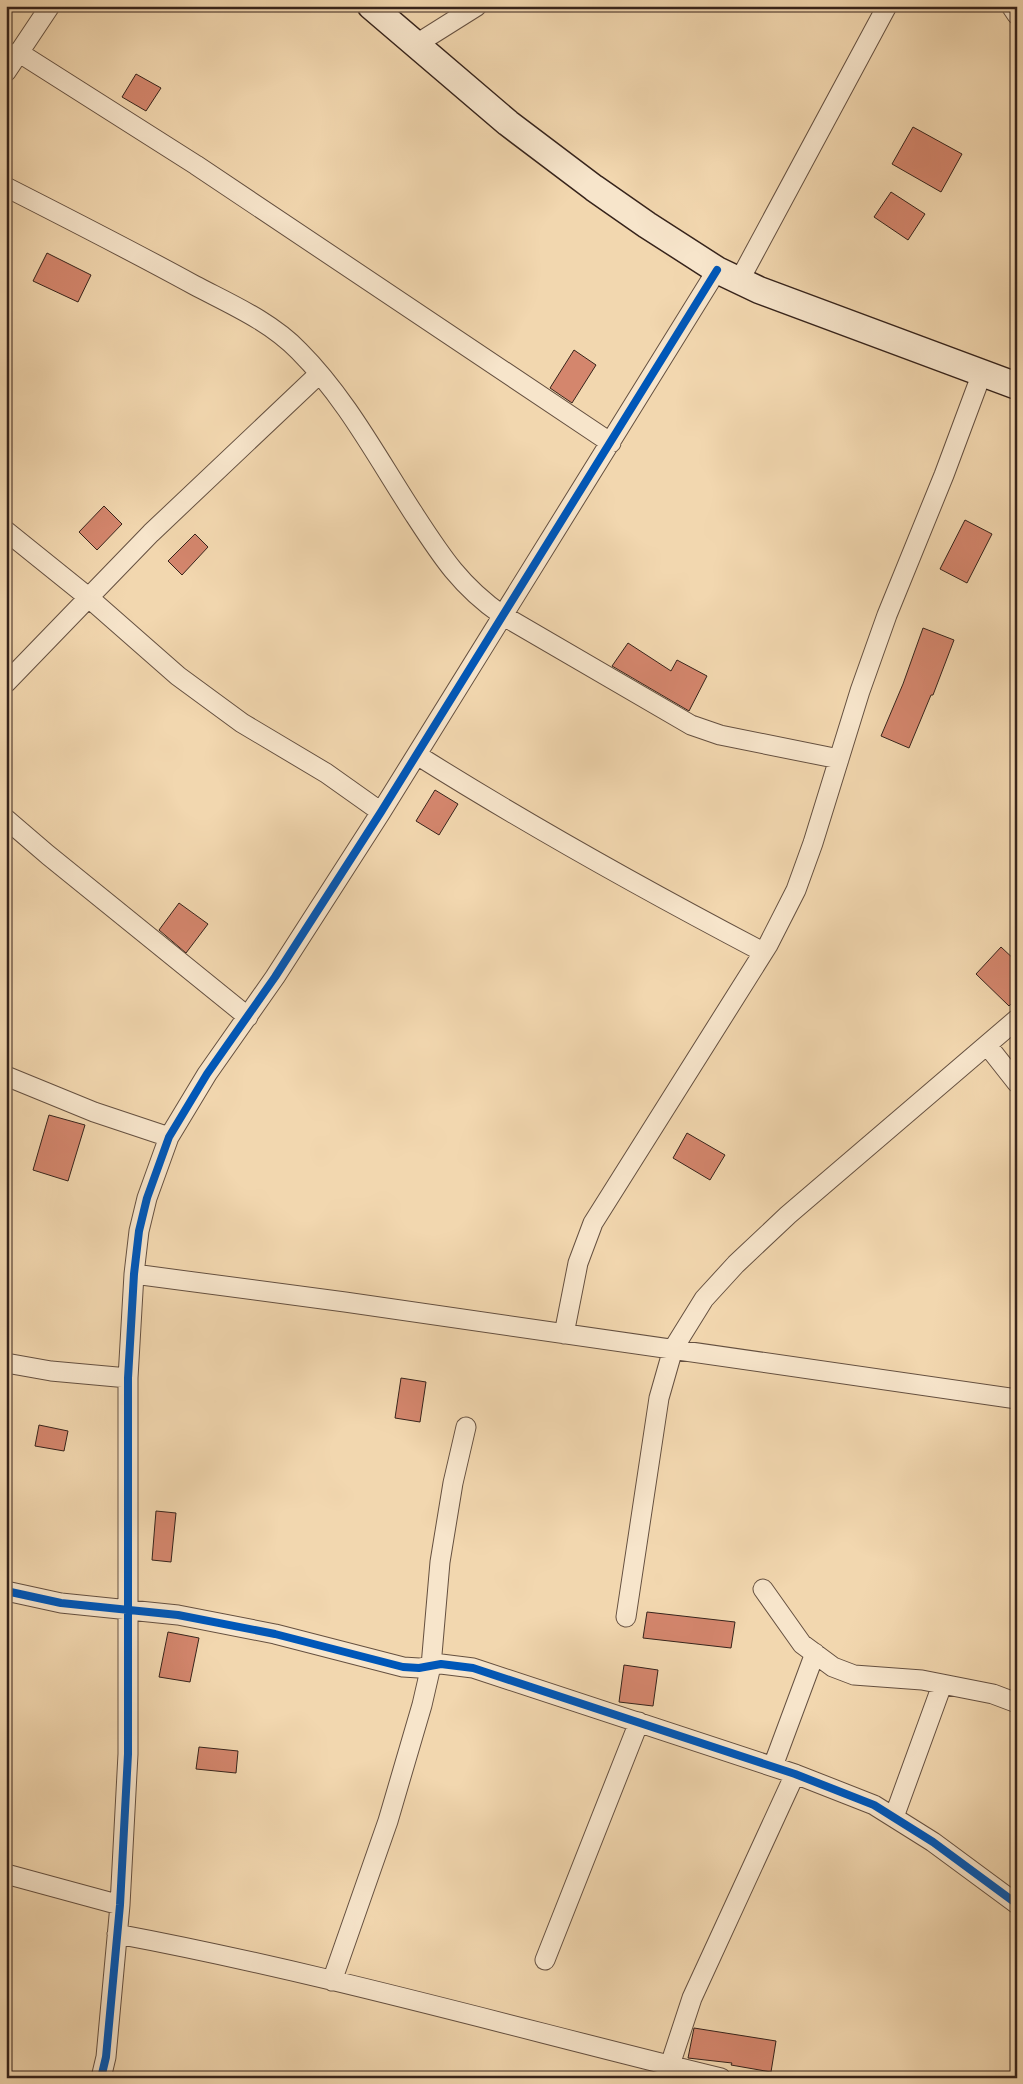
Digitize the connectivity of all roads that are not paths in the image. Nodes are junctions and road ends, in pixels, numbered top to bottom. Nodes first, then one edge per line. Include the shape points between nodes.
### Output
1 (50, 6) edge
2 (371, 6) edge
3 (477, 6) edge
4 (887, 6) edge
5 (1011, 6) edge
6 (1017, 15) edge
7 (415, 45) junction
8 (18, 52) junction
9 (6, 72) edge
10 (6, 187) edge
11 (728, 276) junction
12 (982, 373) junction
13 (319, 374) junction
14 (1017, 386) edge
15 (611, 443) junction
16 (6, 531) edge
17 (88, 597) junction
18 (502, 615) junction
19 (6, 683) edge
20 (417, 755) junction
21 (839, 759) junction
22 (381, 812) junction
23 (6, 819) edge
24 (763, 952) junction
25 (248, 1017) junction
26 (1017, 1019) edge
27 (987, 1045) junction
28 (6, 1076) edge
29 (1017, 1084) edge
30 (169, 1137) junction
31 (134, 1274) junction
32 (564, 1334) junction
33 (673, 1349) junction
34 (6, 1363) edge
35 (128, 1378) junction
36 (1017, 1399) edge
37 (466, 1427) dead end
38 (763, 1589) dead end
39 (6, 1592) edge
40 (128, 1611) junction
41 (626, 1617) dead end
42 (815, 1653) junction
43 (431, 1666) junction
44 (942, 1685) junction
45 (1017, 1703) edge
46 (639, 1722) junction
47 (773, 1766) junction
48 (795, 1774) junction
49 (894, 1817) junction
50 (6, 1874) edge
51 (1017, 1904) edge
52 (120, 1905) junction
53 (117, 1934) junction
54 (545, 1960) dead end
55 (332, 1981) junction
56 (670, 2065) junction
57 (101, 2078) edge
58 (721, 2078) edge

1 - 8 street
2 - 7 main road
3 - 7 street
4 - 11 street
5 - 6 street
7 - 11 main road via 594,188
8 - 9 street
8 - 15 street via 196,164
10 - 13 street via 272,327 299,350
11 - 12 main road
11 - 15 street
12 - 14 main road
12 - 21 street via 887,614
13 - 17 street
13 - 18 street via 342,403 462,583
15 - 18 street
16 - 17 street
17 - 19 street
17 - 22 street via 202,694
18 - 20 street
18 - 21 street via 691,725 720,735
20 - 22 street
20 - 24 street via 633,884
21 - 24 street via 796,890
22 - 25 street
23 - 25 street
24 - 32 street via 593,1223 578,1263
25 - 30 street via 207,1074
26 - 27 street
27 - 29 street
27 - 33 street via 788,1215 736,1264 704,1299
28 - 30 street via 94,1112
30 - 31 street via 147,1198
31 - 32 street
31 - 35 street
32 - 33 street
33 - 36 street
33 - 41 street via 659,1398
34 - 35 street
35 - 40 street
37 - 43 street via 440,1562
38 - 42 street via 802,1644
39 - 40 street
40 - 43 street via 178,1615 275,1634 403,1667
40 - 52 street via 128,1754
42 - 44 street via 833,1667 854,1675 922,1680
42 - 47 street
43 - 46 street via 473,1668
43 - 55 street via 388,1821
44 - 45 street via 993,1694
44 - 49 street
46 - 47 street
46 - 54 street
47 - 48 street
48 - 49 street via 874,1805
48 - 56 street via 692,1998
49 - 51 street via 934,1842
50 - 52 street
52 - 53 street
53 - 55 street
53 - 57 street via 106,2057
55 - 56 street
56 - 58 street

